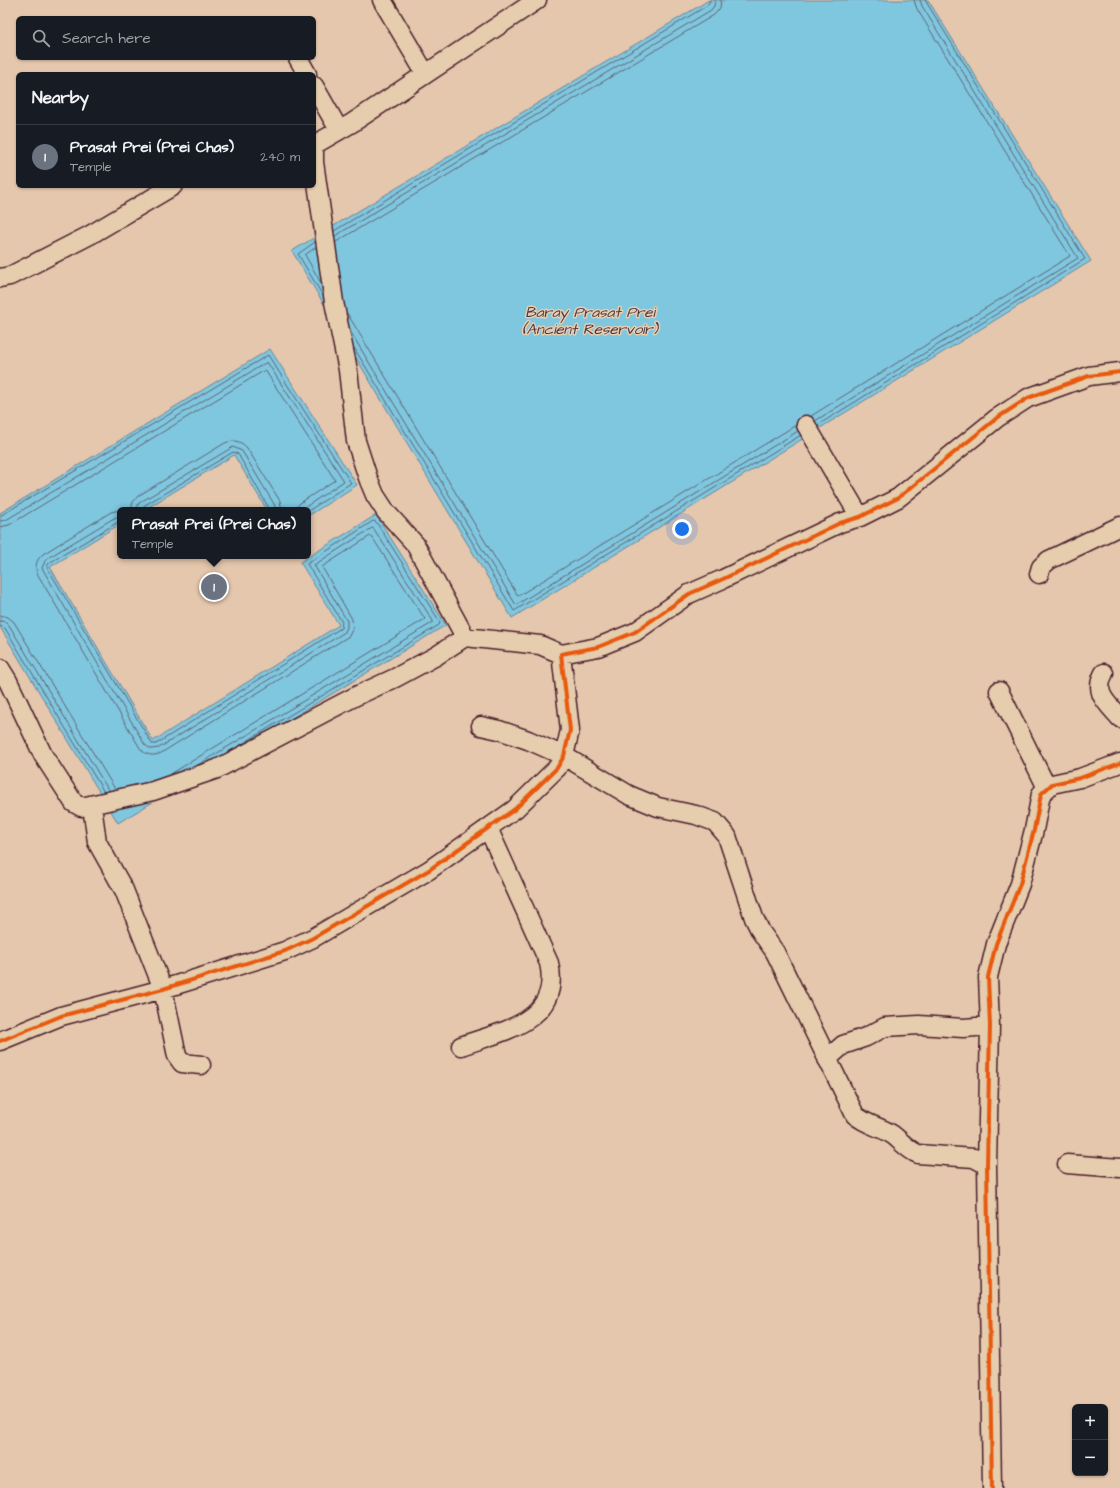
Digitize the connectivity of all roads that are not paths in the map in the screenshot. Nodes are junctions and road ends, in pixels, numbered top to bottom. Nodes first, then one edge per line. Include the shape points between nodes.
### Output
1 (382, 0) edge
2 (521, 4) edge
3 (299, 60) edge
4 (306, 72) edge
5 (425, 73) junction
6 (316, 90) edge
7 (339, 130) junction
8 (316, 145) edge
9 (316, 176) edge
10 (170, 188) edge
11 (0, 278) edge
12 (1120, 372) edge
13 (806, 424) dead end
14 (860, 517) junction
15 (1120, 526) edge
16 (1039, 574) dead end
17 (465, 637) junction
18 (561, 654) junction
19 (0, 668) edge
20 (1104, 673) dead end
21 (998, 691) dead end
22 (1120, 718) edge
23 (481, 726) dead end
24 (564, 756) junction
25 (1120, 763) edge
26 (1047, 788) junction
27 (92, 806) junction
28 (488, 828) junction
29 (163, 989) junction
30 (990, 1026) junction
31 (0, 1041) edge
32 (461, 1046) dead end
33 (827, 1059) junction
34 (201, 1065) dead end
35 (1067, 1164) dead end
36 (986, 1165) junction
37 (1120, 1168) edge
38 (992, 1488) edge

1 - 5 street
2 - 5 street
3 - 4 street
5 - 7 street
6 - 7 street
7 - 8 street
9 - 17 street via 334,302 348,370 356,441 375,495 386,512 415,544
10 - 11 street via 90,235 10,276
12 - 14 street via 1089,376 1028,398 997,418 898,498
13 - 14 street
14 - 18 street via 840,523 689,594 635,632 598,647
15 - 16 street via 1049,560 1041,567
17 - 18 street via 540,645
17 - 27 street via 402,675 356,696 217,769 153,791
18 - 24 street via 570,730
19 - 27 street via 43,755 70,798 81,807
20 - 22 street via 1099,689
21 - 26 street
23 - 24 street via 528,740
24 - 28 street via 557,768 515,809
24 - 33 street via 629,795 658,807 710,820 727,836 761,932 775,952
25 - 26 street via 1080,778 1052,784
26 - 30 street via 1041,794 1020,884 996,944 988,977
27 - 29 street via 97,842 124,890
28 - 29 street via 429,870 313,938 285,951
28 - 32 street via 549,963 551,991 532,1018 510,1029
29 - 31 street via 61,1016
29 - 34 street via 178,1059 188,1065
30 - 33 street via 885,1027 844,1045
30 - 36 street
33 - 36 street via 850,1106 864,1123 892,1134 911,1152 974,1158
35 - 37 street
36 - 38 street

